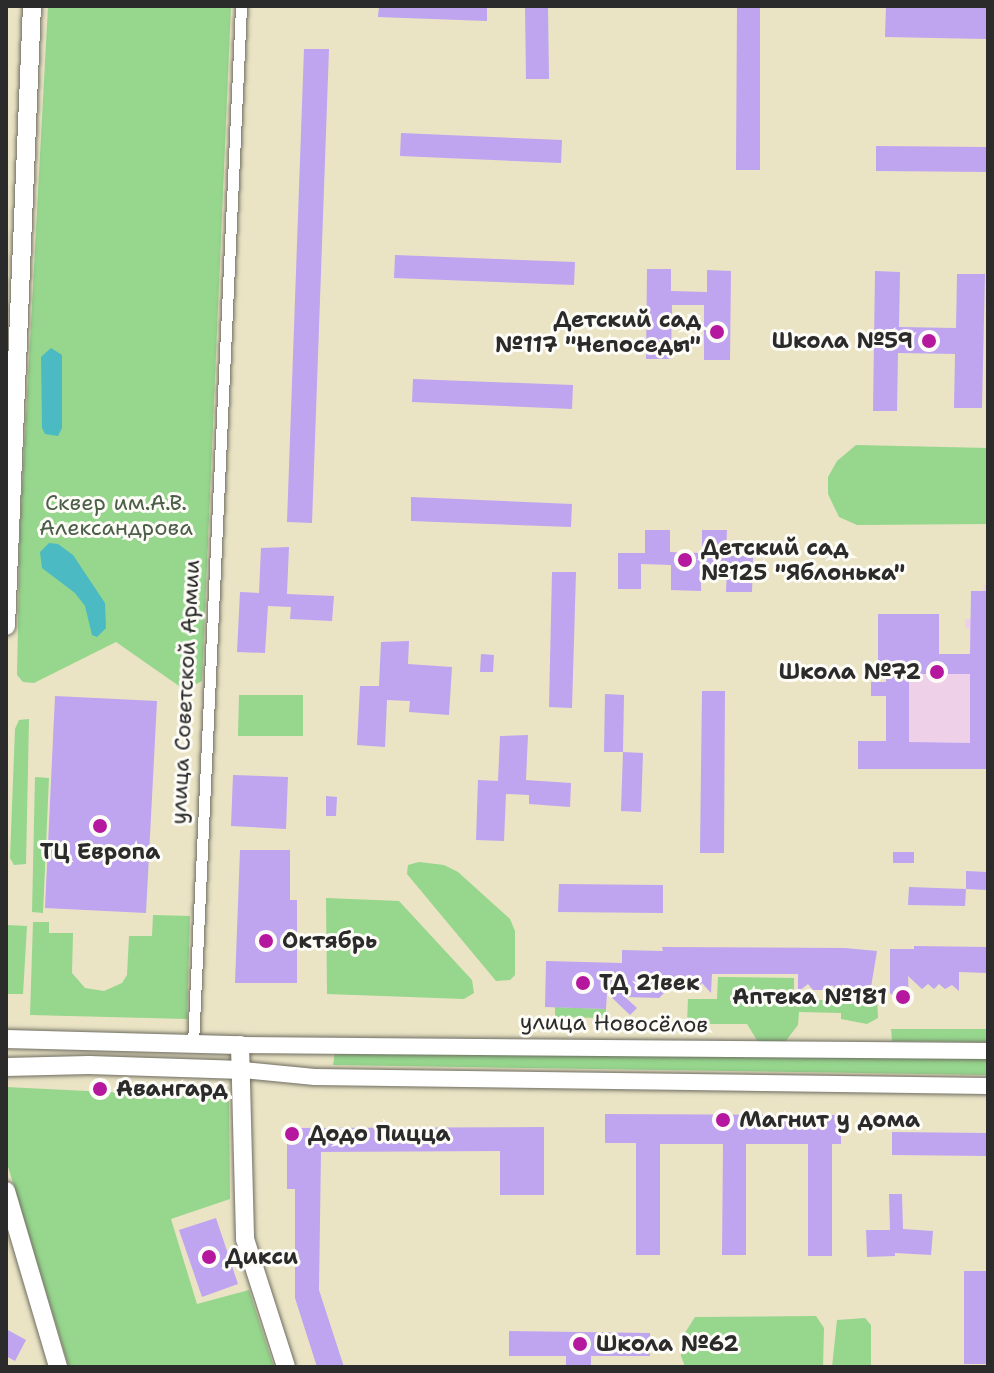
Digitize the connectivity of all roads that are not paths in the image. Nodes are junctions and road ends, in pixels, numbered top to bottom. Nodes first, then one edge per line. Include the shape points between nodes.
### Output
1 (32, 6) edge
2 (241, 6) edge
3 (6, 626) edge
4 (6, 1039) edge
5 (193, 1044) junction
6 (240, 1045) junction
7 (988, 1051) edge
8 (6, 1067) edge
9 (243, 1070) junction
10 (988, 1086) edge
11 (6, 1191) edge
12 (58, 1367) edge
13 (286, 1367) edge

1 - 3 main road
2 - 5 street, улица Советской Армии
4 - 5 main road, улица Новосёлов
5 - 6 main road, улица Новосёлов
6 - 7 main road, улица Новосёлов
6 - 9 main road
8 - 9 main road
9 - 10 main road via 315,1077
9 - 13 main road via 245,1239
11 - 12 main road

